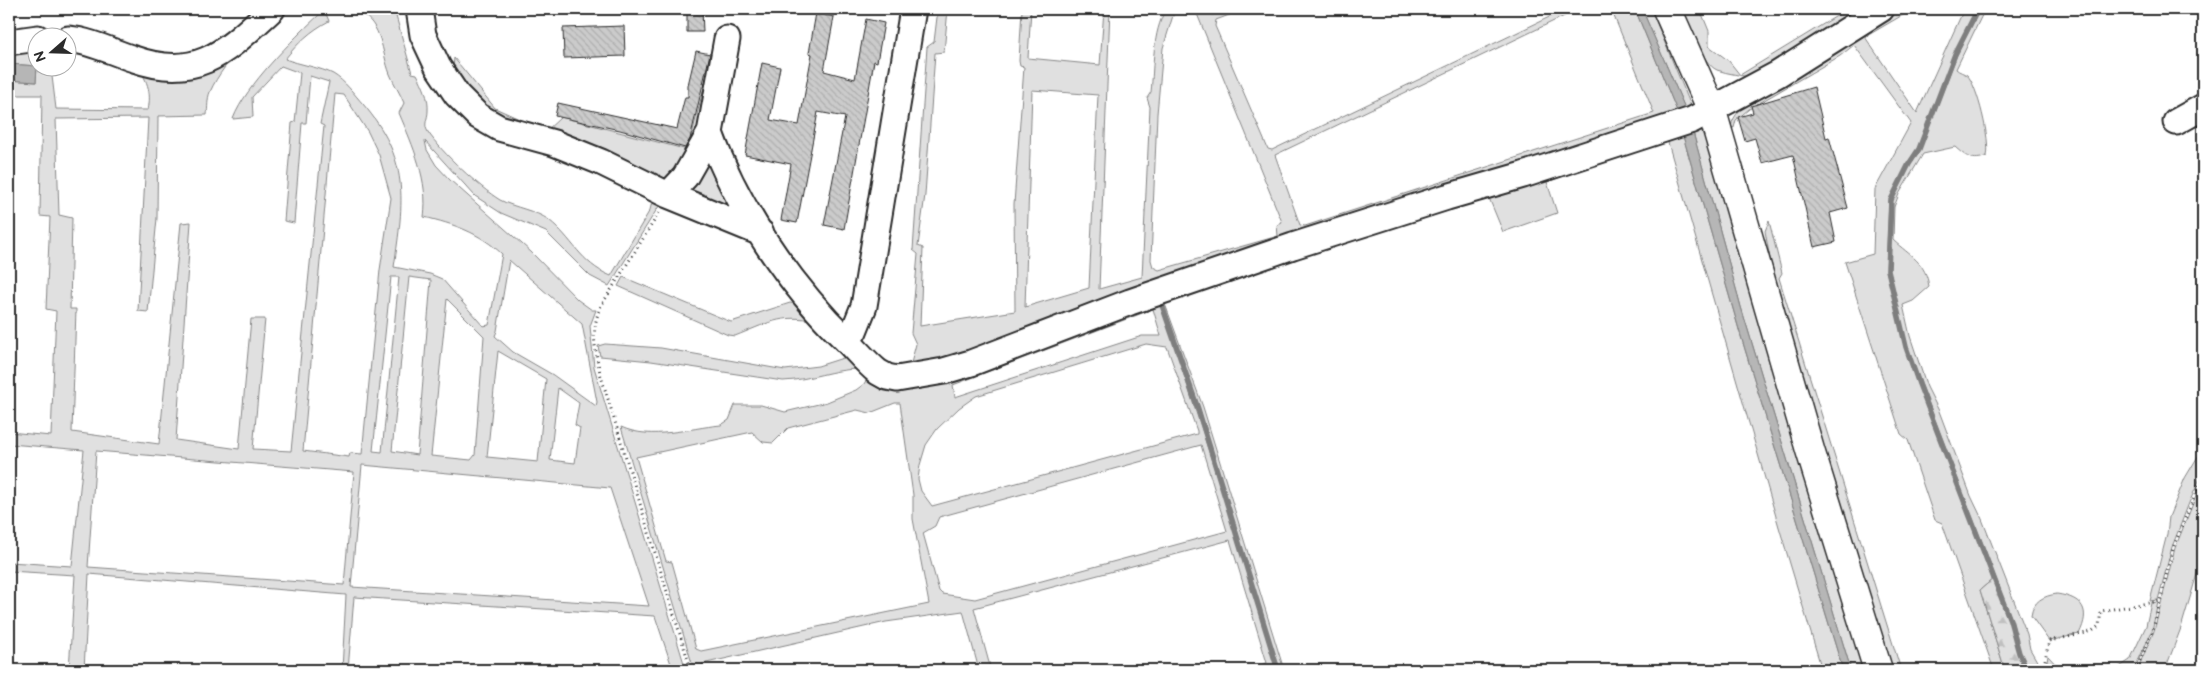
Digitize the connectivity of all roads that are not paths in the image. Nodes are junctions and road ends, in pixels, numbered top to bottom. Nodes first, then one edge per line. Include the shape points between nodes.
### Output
1 (272, 9) edge
2 (419, 9) edge
3 (913, 9) edge
4 (1667, 9) edge
5 (1881, 9) edge
6 (28, 39) edge
7 (727, 39) dead end
8 (9, 42) edge
9 (78, 42) edge
10 (2203, 107) edge
11 (1711, 108) junction
12 (2176, 122) dead end
13 (710, 133) junction
14 (668, 195) junction
15 (761, 233) junction
16 (847, 341) junction
17 (1878, 670) edge

1 - 9 street via 217,54 202,63 181,68 161,67
2 - 14 street via 423,35 438,67 478,116 499,128 554,143 601,162
3 - 16 street via 864,306
4 - 11 main road
5 - 11 street via 1778,74
6 - 8 street
7 - 13 street
10 - 12 street
11 - 16 street via 1692,120 1187,282 944,371 897,379 887,377 869,365
11 - 17 main road via 1810,450
13 - 14 street via 685,177
13 - 15 street via 735,190
14 - 15 street
15 - 16 street via 781,265 834,330

